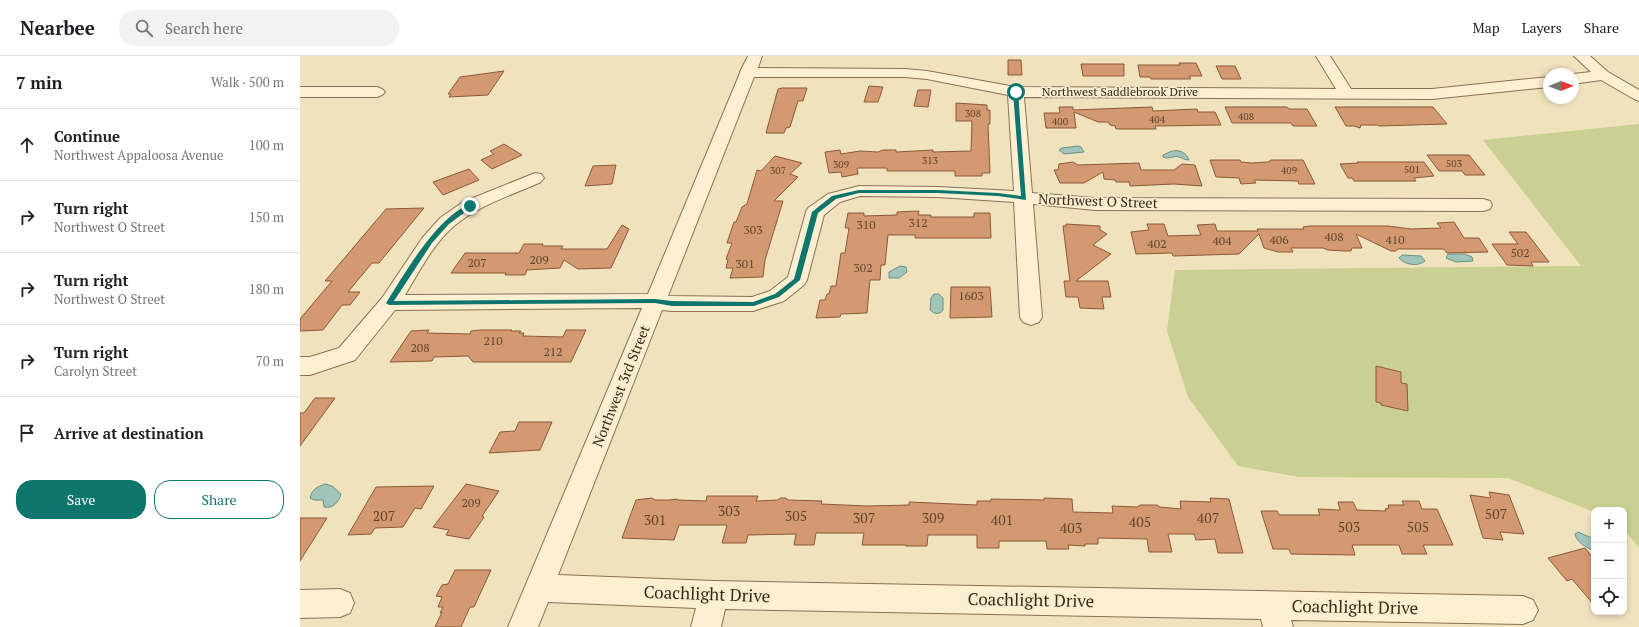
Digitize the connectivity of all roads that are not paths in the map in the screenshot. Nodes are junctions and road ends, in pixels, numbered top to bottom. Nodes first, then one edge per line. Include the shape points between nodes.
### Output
1 (755, 56) edge
2 (830, 56) edge
3 (1324, 56) edge
4 (1581, 56) edge
5 (747, 72) junction
6 (825, 72) junction
7 (1603, 75) junction
8 (1579, 78) edge
9 (1543, 83) edge
10 (300, 92) edge
11 (377, 92) dead end
12 (1016, 92) junction
13 (1347, 94) junction
14 (1639, 96) edge
15 (535, 178) dead end
16 (1024, 198) junction
17 (1483, 205) dead end
18 (655, 301) junction
19 (389, 303) junction
20 (1031, 317) dead end
21 (300, 366) edge
22 (539, 588) junction
23 (714, 595) junction
24 (340, 603) dead end
25 (300, 604) edge
26 (1523, 610) dead end
27 (1275, 616) edge
28 (522, 627) edge
29 (706, 627) edge

1 - 5 street, Northwest 3rd Street
2 - 6 street
3 - 13 street
4 - 7 street
5 - 6 street, Northwest Saddlebrook Drive
5 - 18 street, Northwest 3rd Street
6 - 12 street, Northwest Saddlebrook Drive via 920,74
7 - 8 street
7 - 14 street
9 - 13 street, Northwest Saddlebrook Drive via 1423,94
10 - 11 street
12 - 13 street, Northwest Saddlebrook Drive
12 - 16 street
15 - 19 street via 470,206 447,222 430,241
16 - 17 street, Northwest O Street via 1095,204
16 - 18 street, Northwest O Street via 938,192 859,191 834,198 815,212 797,280 777,296 754,304 672,304
16 - 20 street
18 - 19 street, Northwest O Street
18 - 22 street, Northwest 3rd Street
19 - 21 street via 346,354 310,366
22 - 23 street, Coachlight Drive
22 - 28 street, Northwest 3rd Street
23 - 27 street, Coachlight Drive
23 - 29 street
24 - 25 street
26 - 27 street, Coachlight Drive

